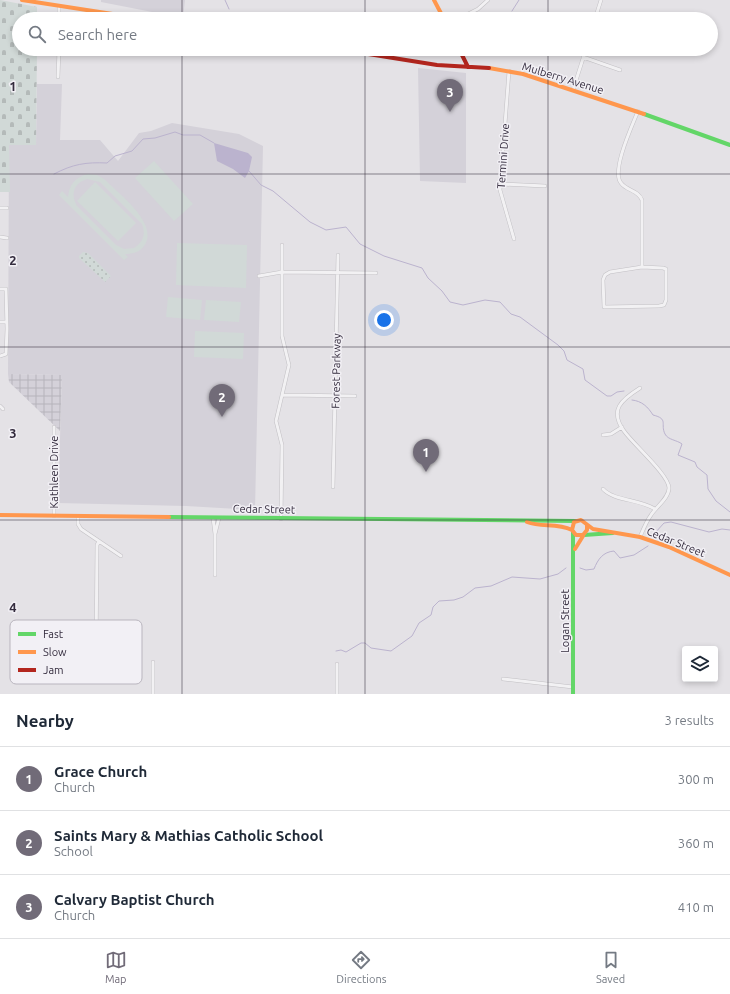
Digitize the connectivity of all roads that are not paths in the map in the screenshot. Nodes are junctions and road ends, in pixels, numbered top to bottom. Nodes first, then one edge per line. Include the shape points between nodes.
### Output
1 (22, 0) edge
2 (434, 0) edge
3 (488, 0) edge
4 (601, 0) edge
5 (59, 6) junction
6 (59, 12) edge
7 (98, 12) edge
8 (440, 12) edge
9 (472, 12) edge
10 (597, 12) edge
11 (58, 56) edge
12 (381, 56) edge
13 (462, 56) edge
14 (583, 57) joint
15 (468, 67) junction
16 (620, 70) dead end
17 (509, 71) junction
18 (58, 77) dead end
19 (573, 90) junction
20 (638, 111) junction
21 (730, 145) edge
22 (500, 184) junction
23 (545, 186) dead end
24 (0, 208) edge
25 (7, 208) dead end
26 (0, 237) edge
27 (7, 238) dead end
28 (514, 239) dead end
29 (282, 245) dead end
30 (338, 255) dead end
31 (642, 267) junction
32 (282, 272) junction
33 (337, 273) junction
34 (376, 273) dead end
35 (258, 276) dead end
36 (0, 289) edge
37 (0, 322) edge
38 (7, 322) junction
39 (0, 356) edge
40 (640, 388) dead end
41 (283, 395) junction
42 (336, 396) junction
43 (355, 396) dead end
44 (0, 406) edge
45 (3, 409) dead end
46 (54, 427) dead end
47 (622, 427) junction
48 (603, 435) dead end
49 (333, 487) dead end
50 (603, 489) dead end
51 (655, 509) junction
52 (0, 515) edge
53 (54, 516) junction
54 (78, 516) junction
55 (213, 518) junction
56 (219, 518) junction
57 (281, 519) junction
58 (527, 521) junction
59 (576, 521) junction
60 (587, 525) junction
61 (572, 531) junction
62 (613, 533) junction
63 (215, 534) junction
64 (583, 535) junction
65 (640, 537) junction
66 (99, 541) junction
67 (574, 549) junction
68 (121, 556) dead end
69 (215, 575) dead end
70 (730, 576) edge
71 (96, 620) edge
72 (153, 662) dead end
73 (337, 664) dead end
74 (503, 679) dead end
75 (573, 687) junction
76 (153, 694) edge
77 (337, 694) edge
78 (573, 694) edge

1 - 5 main road
2 - 8 main road
3 - 9 street
4 - 10 street
5 - 6 street
5 - 7 main road
11 - 18 street
12 - 15 main road, Mulberry Avenue
13 - 15 main road
14 - 16 street
14 - 19 street
15 - 17 main road, Mulberry Avenue
17 - 19 main road, Mulberry Avenue
17 - 22 street, Termini Drive
19 - 20 main road, Mulberry Avenue
20 - 21 main road, Mulberry Avenue
20 - 31 street via 620,160 618,176 622,185 638,193 642,200
22 - 23 street
22 - 28 street, Termini Drive via 500,195
24 - 25 street
26 - 27 street
29 - 32 street
30 - 33 street, Forest Parkway
31 - 31 street via 666,270 664,305 604,307 605,275
32 - 33 street
32 - 35 street
32 - 41 street via 282,336 289,365
33 - 34 street
33 - 42 street, Forest Parkway
36 - 38 street via 6,289
37 - 38 street
38 - 39 street via 7,349 5,355
40 - 47 street via 630,394 617,410 616,417
41 - 42 street
41 - 57 street via 276,421 282,445
42 - 43 street
42 - 49 street, Forest Parkway
44 - 45 street
46 - 53 street, Kathleen Drive
47 - 48 street via 611,434
47 - 51 street via 635,446 658,468 668,483 668,493
50 - 51 street via 610,494 644,503
51 - 65 street
52 - 53 main road, Cedar Street
53 - 54 main road, Cedar Street
54 - 55 main road, Cedar Street
54 - 66 street via 79,527
55 - 56 main road, Cedar Street
55 - 63 street
56 - 57 main road, Cedar Street
56 - 63 street
57 - 58 main road, Cedar Street
58 - 59 main road, Cedar Street
58 - 61 main road, Cedar Street via 532,524 562,525
59 - 60 main road via 584,521
59 - 61 main road
60 - 62 main road, Cedar Street via 593,529
60 - 64 main road
61 - 64 main road via 578,536
61 - 67 main road, Logan Street
62 - 64 main road, Cedar Street
62 - 65 main road, Cedar Street
63 - 69 street
64 - 67 main road
65 - 70 main road, Cedar Street via 669,547
66 - 68 street
66 - 71 street
67 - 75 main road, Logan Street
72 - 76 street
73 - 77 street
74 - 75 street
75 - 78 main road, Logan Street

